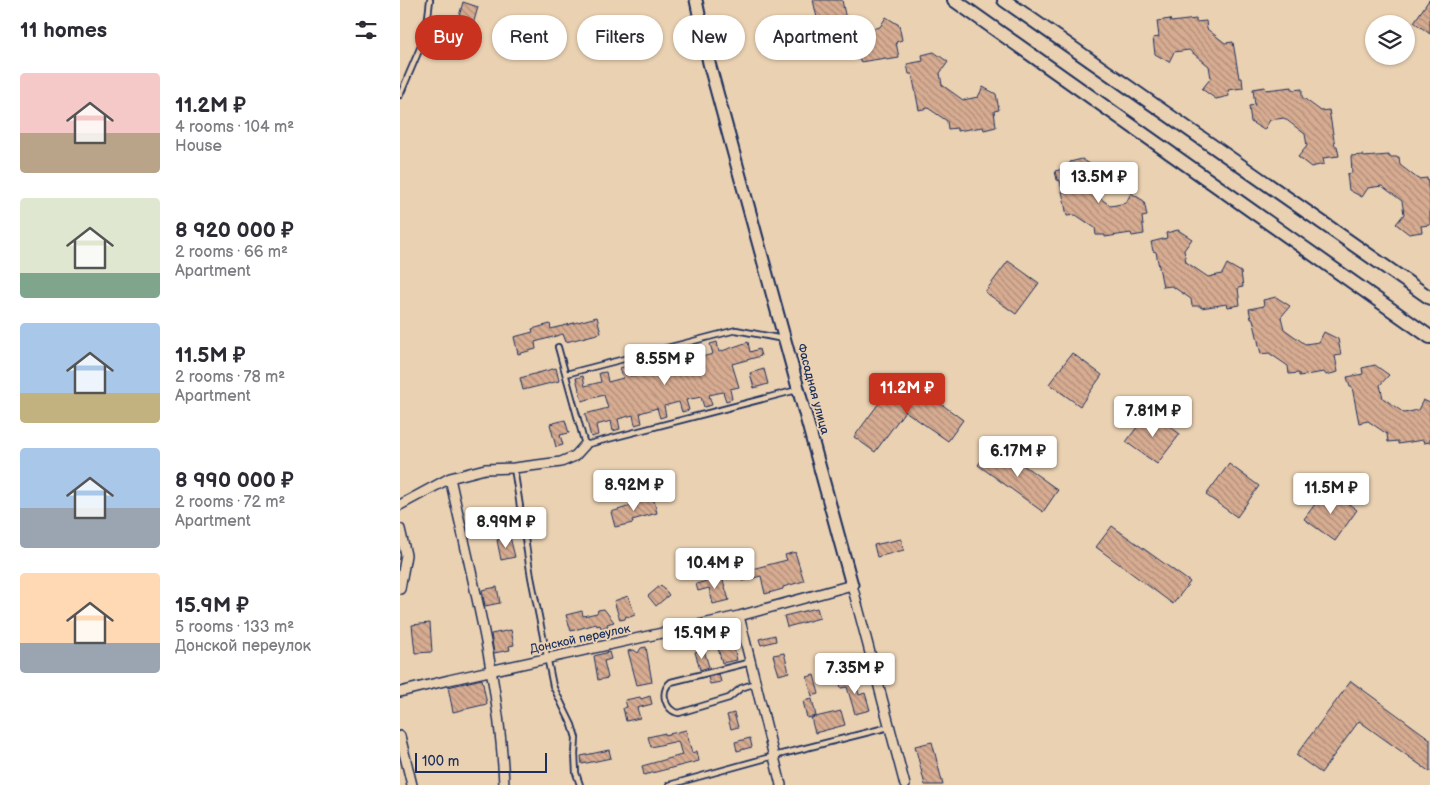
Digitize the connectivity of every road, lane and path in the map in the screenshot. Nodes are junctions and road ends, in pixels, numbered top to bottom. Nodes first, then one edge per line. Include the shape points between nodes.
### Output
1 (430, 0) edge
2 (696, 0) edge
3 (954, 0) edge
4 (1004, 0) edge
5 (400, 96) edge
6 (1430, 298) edge
7 (1430, 337) edge
8 (785, 339) junction
9 (558, 347) dead end
10 (566, 374) junction
11 (798, 390) junction
12 (585, 445) junction
13 (514, 468) junction
14 (450, 478) junction
15 (400, 505) edge
16 (400, 529) edge
17 (852, 585) junction
18 (400, 589) edge
19 (740, 616) junction
20 (548, 659) junction
21 (751, 662) junction
22 (492, 671) junction
23 (756, 683) junction
24 (400, 692) edge
25 (889, 727) junction
26 (400, 736) edge
27 (774, 756) junction
28 (412, 785) edge
29 (504, 785) edge
30 (580, 785) edge
31 (669, 785) edge
32 (781, 785) edge
33 (904, 785) edge

1 - 5 lane via 426,34
2 - 8 street, Фасадная улица via 709,63
3 - 7 main road
4 - 6 main road
8 - 10 lane via 736,330
8 - 11 street, Фасадная улица
9 - 10 lane
10 - 12 lane
11 - 12 lane
11 - 17 street, Фасадная улица
12 - 13 street via 576,456 561,462
13 - 14 street via 484,469
13 - 20 lane
14 - 15 street
14 - 22 street
16 - 18 street via 406,554
17 - 19 street, Донской переулок
17 - 25 street, Фасадная улица
19 - 20 street, Донской переулок
19 - 21 street
20 - 22 street, Донской переулок
20 - 30 lane via 553,686 576,738 574,754
21 - 23 street
21 - 23 lane via 671,682 666,686 664,696 669,708 679,713 729,698 740,688
22 - 24 street, Донской переулок
22 - 29 street via 503,748
23 - 27 street
25 - 27 lane
25 - 33 street, Фасадная улица
26 - 28 street
27 - 31 lane
27 - 32 street

